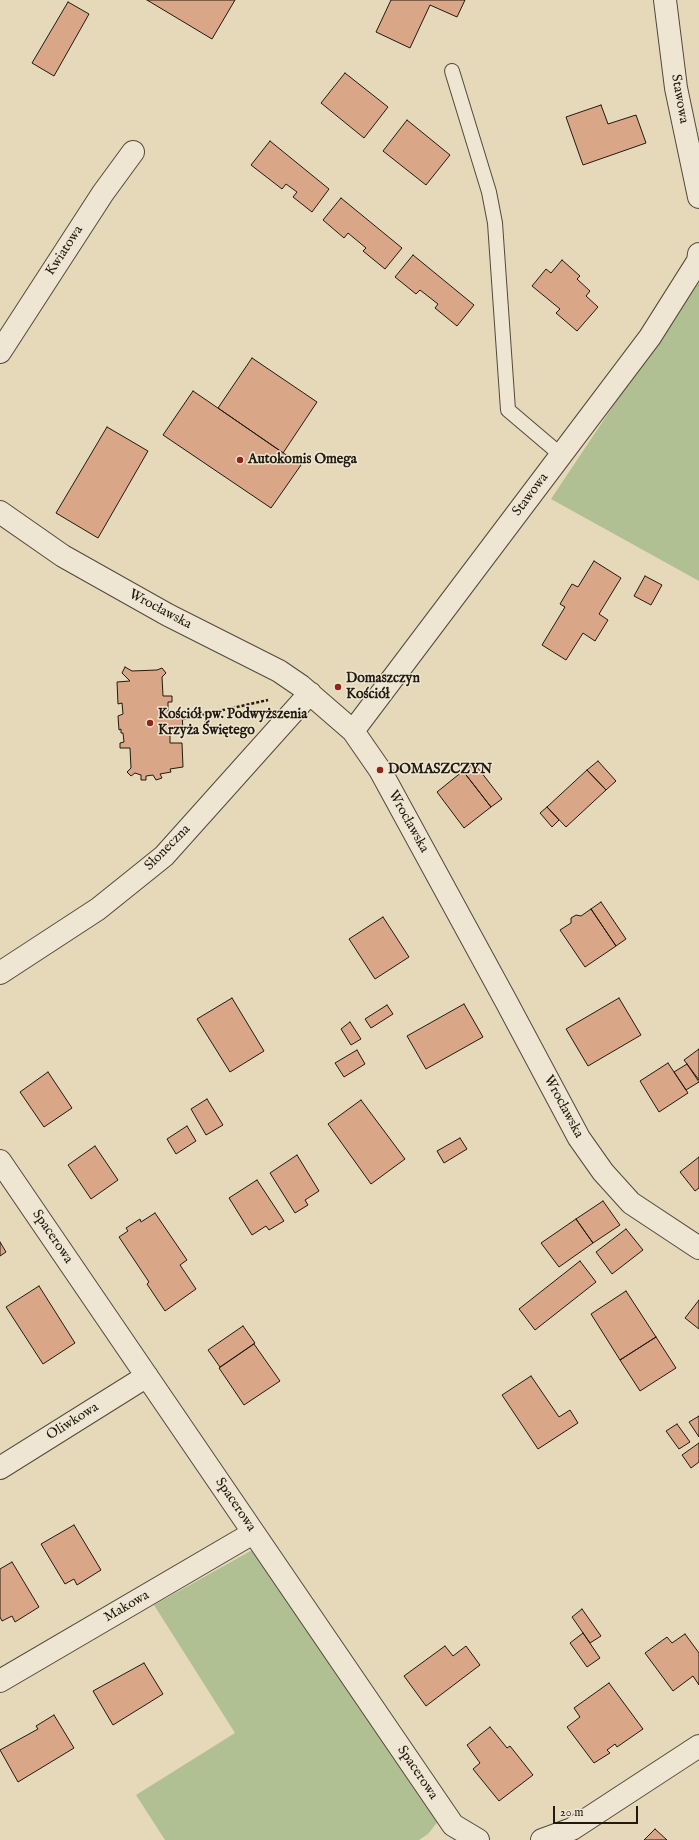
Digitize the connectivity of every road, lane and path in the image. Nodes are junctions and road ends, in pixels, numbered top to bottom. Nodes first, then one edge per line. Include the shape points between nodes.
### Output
1 (666, 0) edge
2 (452, 71) dead end
3 (133, 152) dead end
4 (699, 197) edge
5 (699, 254) edge
6 (0, 352) edge
7 (561, 455) junction
8 (0, 512) edge
9 (305, 690) junction
10 (183, 719) dead end
11 (353, 731) junction
12 (0, 973) edge
13 (0, 1161) edge
14 (699, 1248) edge
15 (146, 1376) junction
16 (0, 1468) edge
17 (253, 1533) junction
18 (0, 1681) edge
19 (699, 1746) edge
20 (478, 1840) edge
21 (542, 1840) edge

1 - 4 street, Stawowa via 676,88
2 - 7 lane via 489,192 495,223 508,410
3 - 6 street, Kwiatowa via 103,192
5 - 7 street, Stawowa via 698,260 650,337
7 - 11 street, Stawowa
8 - 9 street, Wrocławska via 63,556 168,615 279,671
9 - 10 path
9 - 11 street, Wrocławska
9 - 12 street, Słoneczna via 164,856 98,909
11 - 14 street, Wrocławska via 383,777 579,1138 603,1172 631,1203
13 - 15 street, Spacerowa
15 - 16 street, Oliwkowa
15 - 17 street, Spacerowa
17 - 18 street, Makowa
17 - 20 street, Spacerowa via 453,1825
19 - 21 street via 572,1829

